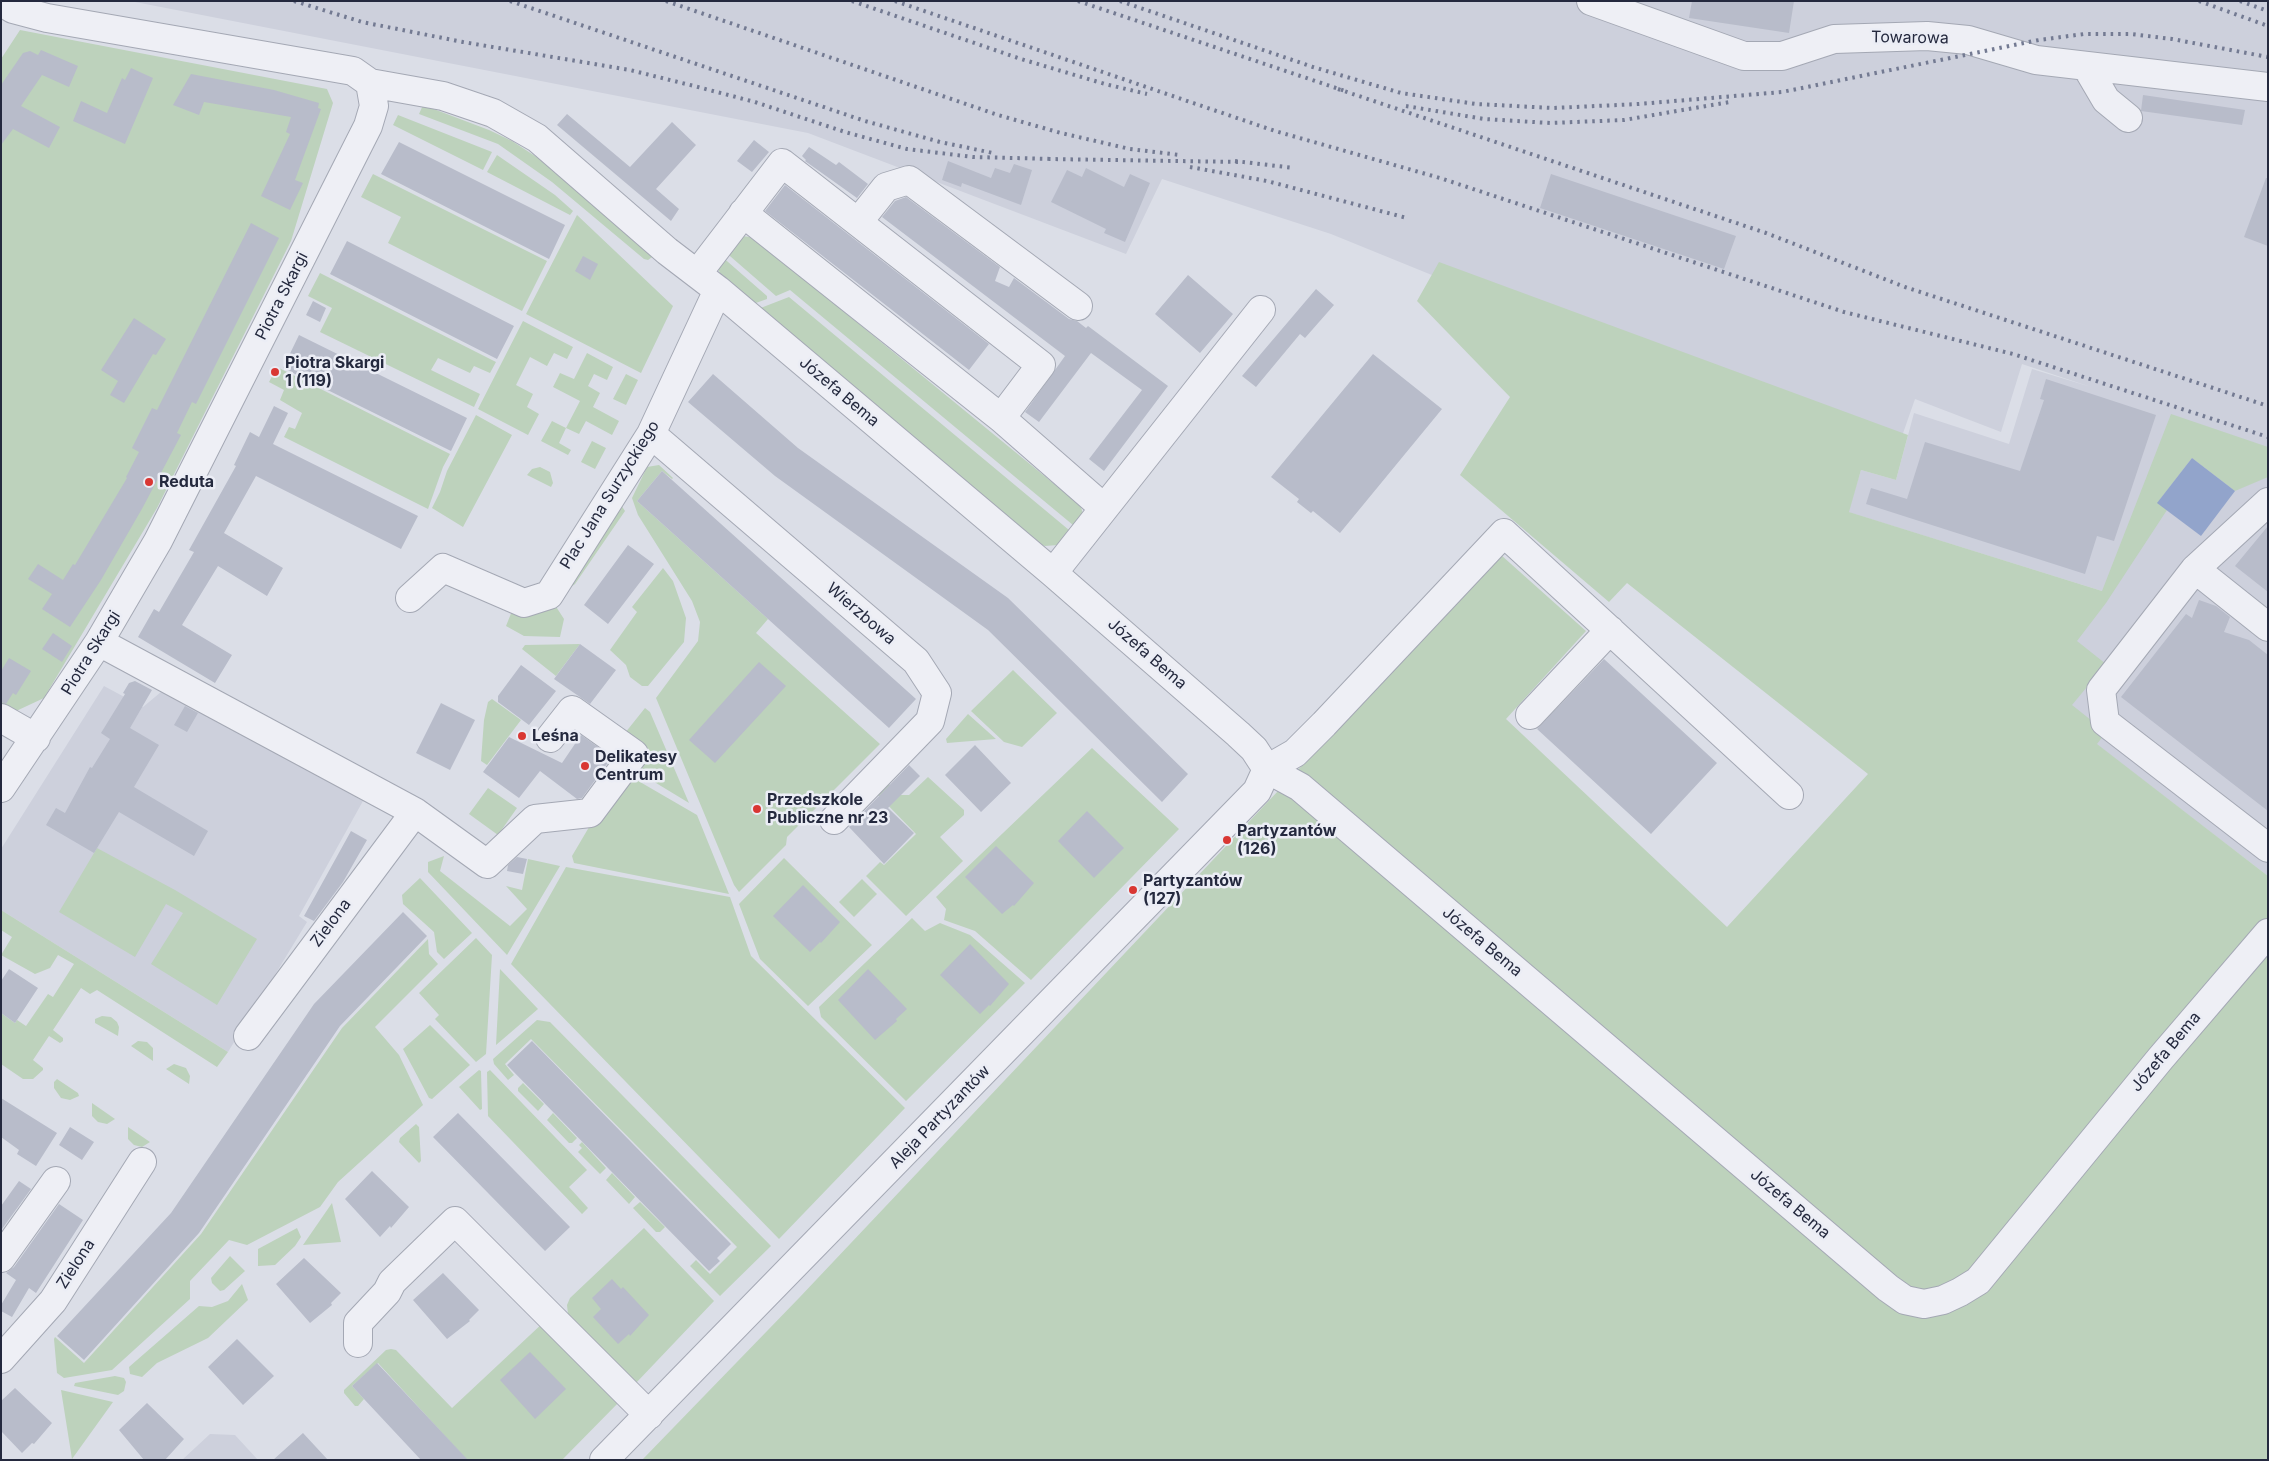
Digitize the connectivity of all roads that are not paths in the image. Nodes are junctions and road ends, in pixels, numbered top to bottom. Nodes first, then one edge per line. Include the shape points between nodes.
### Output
1 (1591, 1) edge
2 (7, 9) edge
3 (2086, 66) junction
4 (370, 83) junction
5 (2268, 87) edge
6 (2128, 118) dead end
7 (743, 213) junction
8 (859, 221) junction
9 (707, 282) junction
10 (1078, 306) dead end
11 (1261, 310) dead end
12 (1001, 418) junction
13 (651, 434) junction
14 (2268, 502) edge
15 (1104, 508) junction
16 (2195, 569) junction
17 (1053, 573) junction
18 (410, 598) dead end
19 (2268, 627) edge
20 (1610, 630) junction
21 (100, 642) junction
22 (1530, 715) dead end
23 (1, 718) edge
24 (36, 738) junction
25 (550, 738) dead end
26 (1267, 769) junction
27 (1, 788) edge
28 (1789, 795) dead end
29 (414, 812) junction
30 (834, 820) dead end
31 (2268, 848) edge
32 (2268, 934) edge
33 (248, 1036) dead end
34 (142, 1162) dead end
35 (56, 1181) dead end
36 (1, 1258) edge
37 (358, 1343) dead end
38 (1, 1359) edge
39 (649, 1414) junction
40 (604, 1460) edge

1 - 3 street, Towarowa via 1744,56 1782,56 1834,39 1927,36 1968,40 2036,60
2 - 4 street via 353,71
3 - 5 street, Towarowa
3 - 6 street via 2106,100
4 - 9 street, Józefa Bema via 443,96 493,113 537,138
4 - 21 street, Piotra Skargi via 374,106 368,126 158,541
7 - 8 street, Plac Jana Surzyckiego via 782,163
7 - 9 street, Plac Jana Surzyckiego
7 - 12 street
8 - 10 street via 886,187 909,180
8 - 12 street via 1042,365
9 - 13 street, Plac Jana Surzyckiego
9 - 17 street, Józefa Bema
11 - 15 street
12 - 15 street
13 - 18 street, Plac Jana Surzyckiego via 549,595 524,603 443,568
13 - 30 street, Wierzbowa via 916,661 937,693 930,721
14 - 16 street
15 - 17 street
16 - 19 street
16 - 31 street via 2101,690 2105,722
17 - 26 street, Józefa Bema via 1238,734 1254,749
20 - 22 street
20 - 26 street via 1504,533 1295,753
20 - 28 street
21 - 24 street, Piotra Skargi
21 - 29 street
23 - 24 street
24 - 27 street, Piotra Skargi
25 - 29 street via 572,710 634,754 590,813 535,819 487,864
26 - 32 street, Józefa Bema via 1300,787 1888,1288 1905,1300 1924,1304 1943,1300 1978,1281 2160,1059
26 - 39 street, Aleja Partyzantów via 1257,791
29 - 33 street, Zielona
34 - 38 street, Zielona via 53,1301
35 - 36 street
37 - 39 street via 358,1323 387,1292 392,1282 455,1221
39 - 40 street, Aleja Partyzantów

